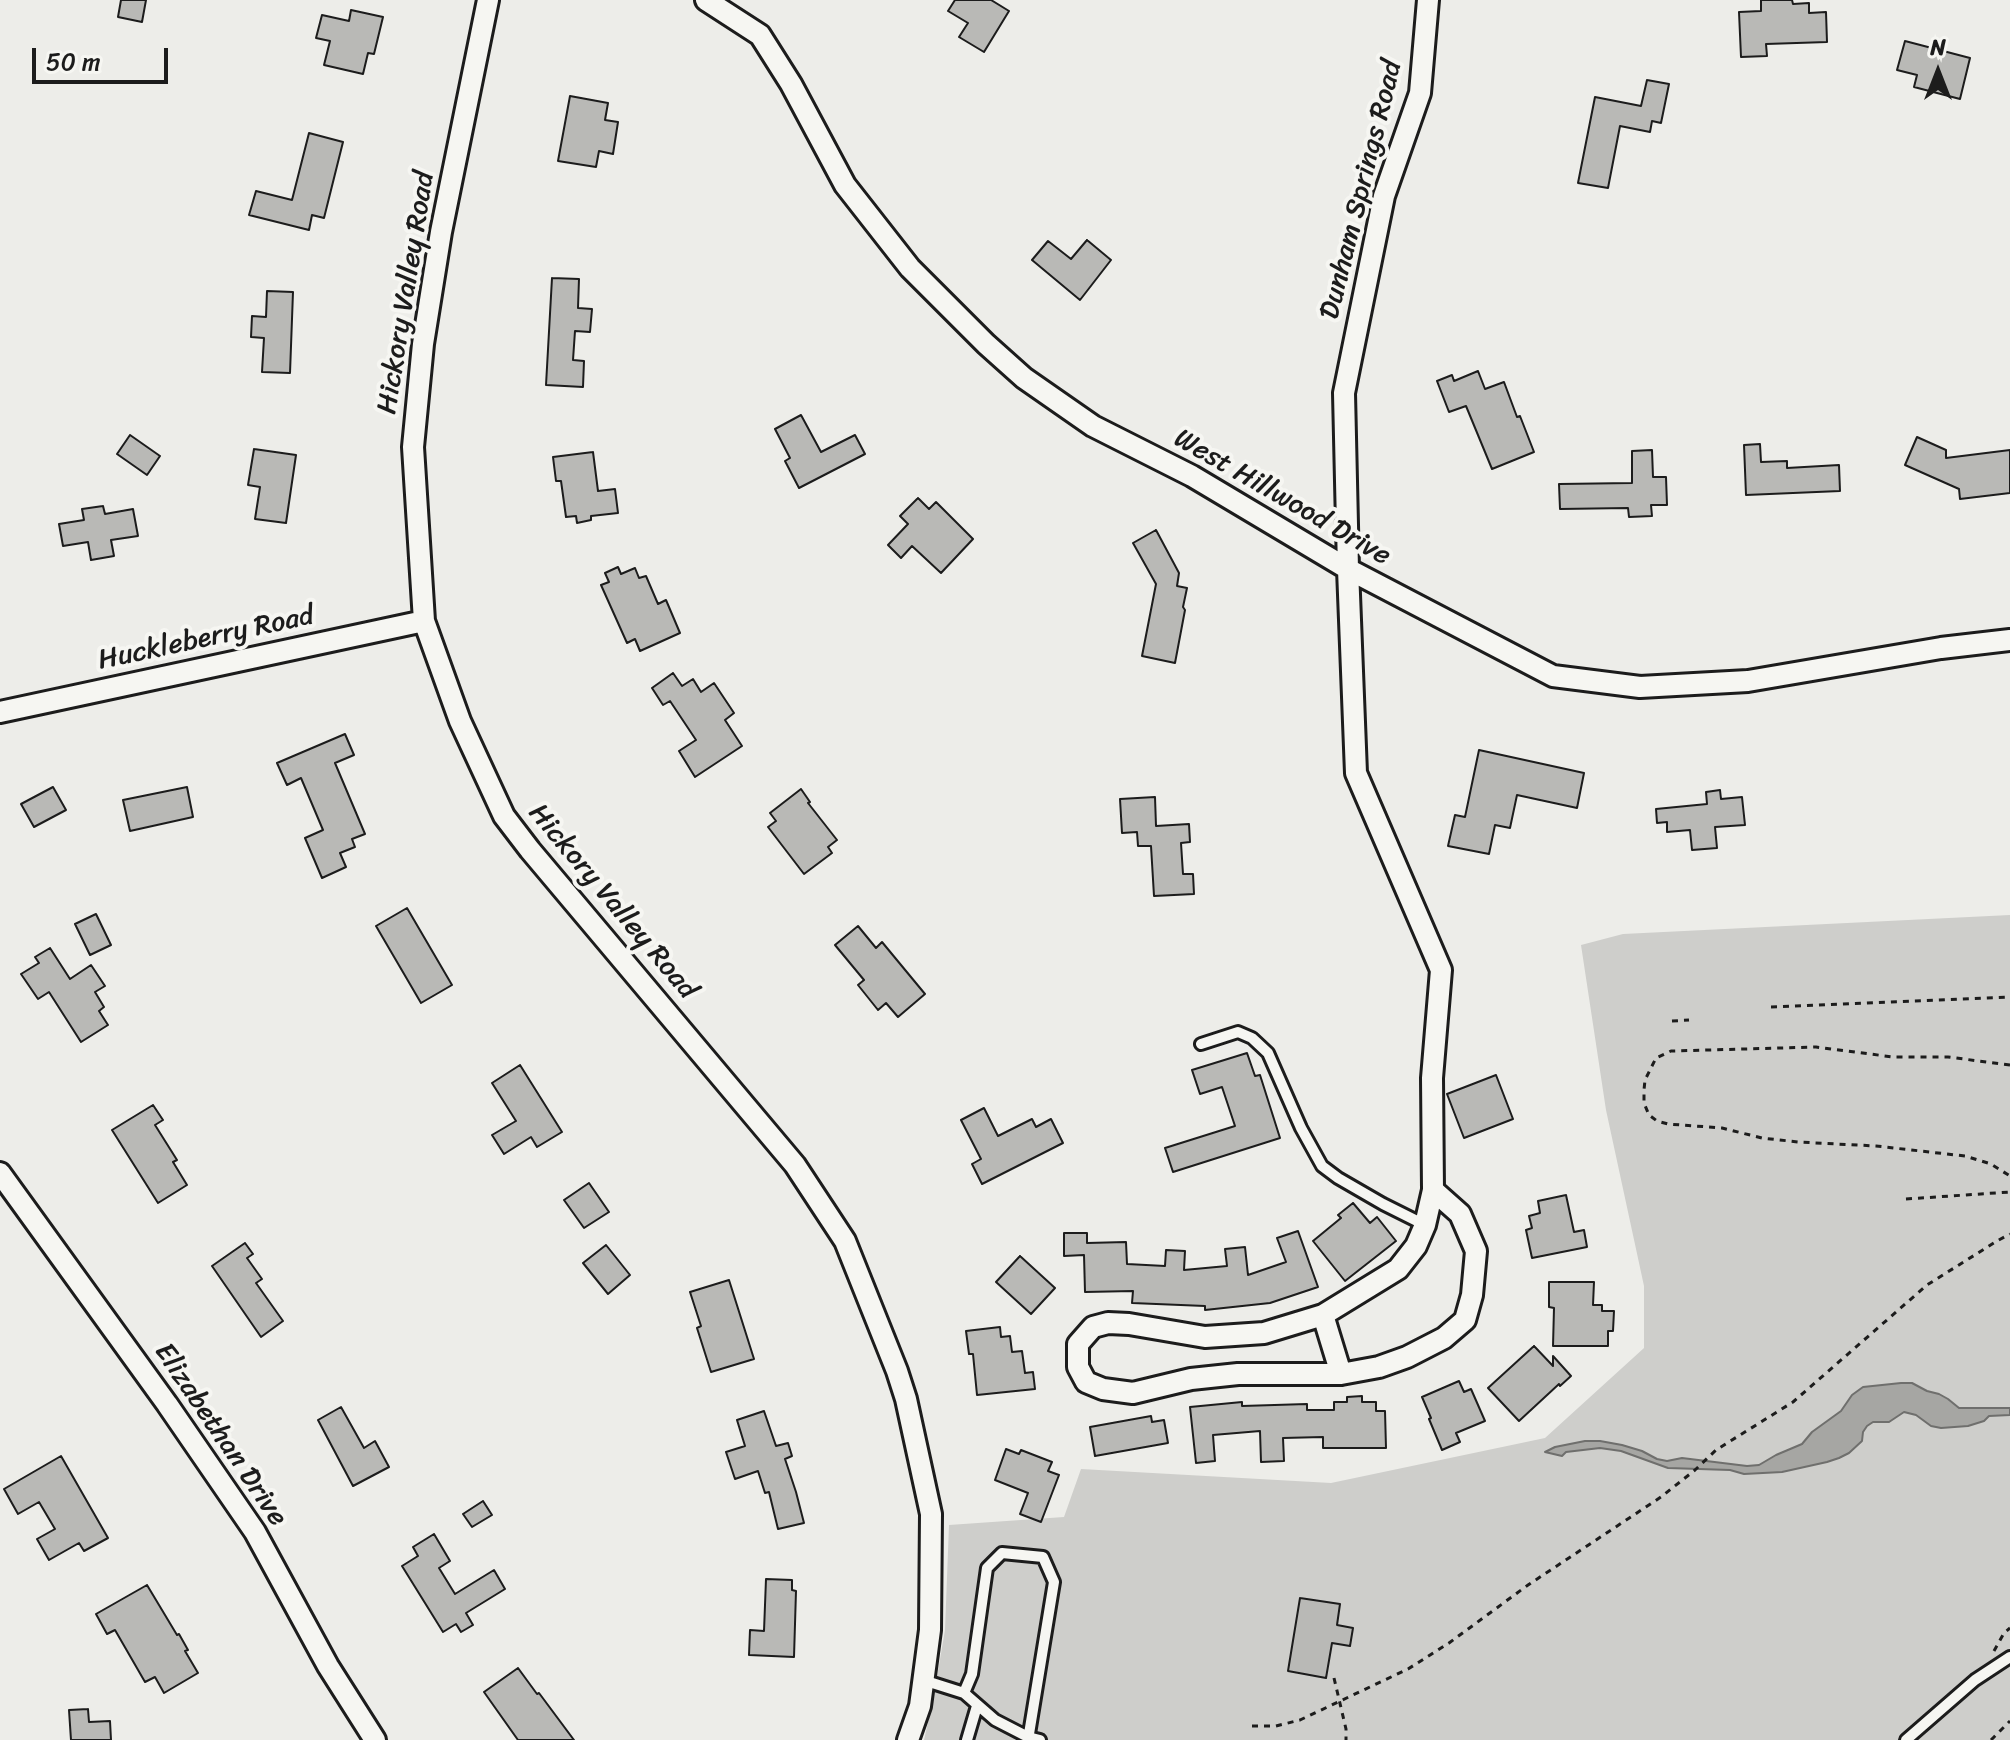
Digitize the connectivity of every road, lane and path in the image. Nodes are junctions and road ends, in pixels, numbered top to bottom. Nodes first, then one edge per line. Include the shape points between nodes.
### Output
1 (488, 0) edge
2 (706, 0) edge
3 (1428, 0) edge
4 (1348, 569) junction
5 (424, 621) junction
6 (2010, 640) edge
7 (0, 712) edge
8 (2010, 997) edge
9 (1771, 1007) dead end
10 (1689, 1020) dead end
11 (1672, 1021) dead end
12 (1201, 1044) dead end
13 (2010, 1065) edge
14 (0, 1173) edge
15 (2010, 1176) edge
16 (1433, 1190) junction
17 (2010, 1192) edge
18 (1906, 1199) dead end
19 (1425, 1225) junction
20 (2010, 1234) edge
21 (1323, 1315) junction
22 (1341, 1374) junction
23 (2010, 1657) edge
24 (1334, 1678) dead end
25 (923, 1680) junction
26 (964, 1693) junction
27 (1339, 1702) junction
28 (977, 1706) junction
29 (2010, 1721) edge
30 (1252, 1726) dead end
31 (1032, 1739) edge
32 (375, 1740) edge
33 (908, 1740) edge
34 (967, 1740) edge
35 (1346, 1740) edge
36 (1906, 1740) edge
37 (1991, 1740) edge

1 - 5 street, Hickory Valley Road via 423,344 413,447
2 - 4 street, West Hillwood Drive via 760,35 845,185 910,268 1024,378 1093,426 1192,476
3 - 4 street, Dunham Springs Road via 1420,93 1384,196 1344,393
4 - 6 street, West Hillwood Drive via 1553,676 1640,687 1748,681
4 - 16 street, Dunham Springs Road via 1356,773 1441,970 1432,1078
5 - 7 street, Huckleberry Road
5 - 25 street, Hickory Valley Road via 460,721 504,816 795,1165 845,1241 906,1399 931,1514 930,1630
8 - 9 path
10 - 11 path
12 - 19 lane via 1238,1032 1252,1038 1268,1053 1322,1166
13 - 15 path via 1816,1047 1671,1051 1656,1058 1645,1080 1644,1103 1649,1115 1668,1124 1965,1156
14 - 32 street, Elizabethan Drive via 255,1532
16 - 19 street, Dunham Springs Road
16 - 22 street via 1460,1214 1476,1251 1465,1320 1407,1357
17 - 18 path
19 - 21 street, Dunham Springs Road via 1398,1269
20 - 27 path via 1927,1285 1793,1402 1716,1450 1661,1497 1408,1669
21 - 22 street
21 - 22 street, Dunham Springs Road via 1264,1333 1205,1337 1108,1323 1093,1327 1078,1344 1078,1367 1086,1382 1133,1393 1238,1374
23 - 36 lane
24 - 27 path
25 - 26 lane
25 - 33 street, Hickory Valley Road
26 - 28 lane
26 - 31 lane via 972,1674 987,1568 1002,1553 1043,1557 1054,1582
27 - 30 path via 1300,1720
27 - 35 path
28 - 31 lane
28 - 34 lane
29 - 37 path

